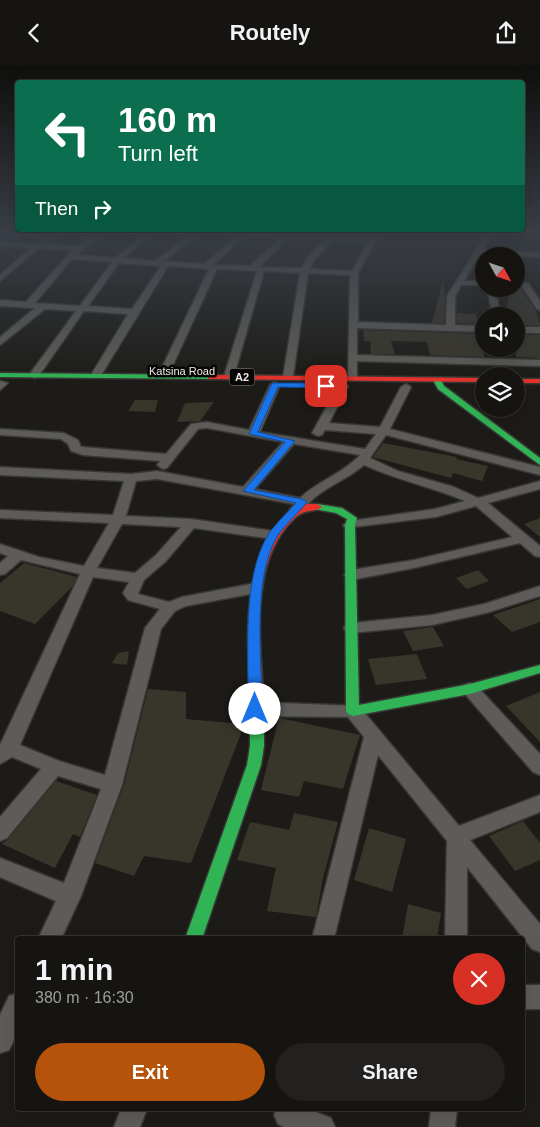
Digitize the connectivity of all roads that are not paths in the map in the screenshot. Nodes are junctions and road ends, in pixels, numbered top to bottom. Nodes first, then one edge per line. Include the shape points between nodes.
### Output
1 (47, 283) edge
2 (101, 283) edge
3 (153, 283) edge
4 (203, 283) edge
5 (253, 283) edge
6 (302, 283) edge
7 (354, 283) edge
8 (458, 283) joint
9 (475, 283) edge
10 (525, 285) edge
11 (540, 285) edge
12 (525, 290) edge
13 (0, 303) edge
14 (28, 305) junction
15 (43, 306) junction
16 (540, 307) edge
17 (83, 309) junction
18 (134, 312) junction
19 (353, 325) junction
20 (450, 328) junction
21 (475, 329) edge
22 (525, 330) edge
23 (540, 331) edge
24 (0, 342) edge
25 (511, 357) edge
26 (353, 358) junction
27 (513, 362) junction
28 (540, 363) edge
29 (34, 375) junction
30 (96, 375) junction
31 (163, 376) junction
32 (229, 376) junction
33 (288, 377) junction
34 (352, 378) junction
35 (475, 381) edge
36 (525, 381) edge
37 (540, 381) edge
38 (1, 382) edge
39 (439, 383) junction
40 (275, 385) junction
41 (343, 386) junction
42 (475, 386) edge
43 (406, 387) junction
44 (525, 388) edge
45 (540, 388) edge
46 (322, 426) junction
47 (384, 431) junction
48 (0, 432) edge
49 (253, 434) junction
50 (291, 441) junction
51 (312, 445) junction
52 (147, 457) junction
53 (365, 457) junction
54 (169, 458) junction
55 (540, 462) edge
56 (351, 470) junction
57 (0, 471) edge
58 (540, 471) edge
59 (394, 474) junction
60 (157, 475) junction
61 (134, 477) junction
62 (540, 485) edge
63 (247, 491) junction
64 (480, 503) junction
65 (300, 506) junction
66 (0, 514) edge
67 (118, 519) junction
68 (191, 523) junction
69 (350, 525) junction
70 (273, 535) junction
71 (523, 538) junction
72 (0, 548) edge
73 (540, 553) edge
74 (18, 555) junction
75 (0, 571) edge
76 (88, 572) junction
77 (350, 575) junction
78 (138, 578) junction
79 (256, 588) junction
80 (540, 591) edge
81 (170, 607) junction
82 (352, 627) junction
83 (540, 669) edge
84 (470, 689) junction
85 (255, 709) junction
86 (353, 711) junction
87 (373, 736) junction
88 (5, 753) edge
89 (54, 767) junction
90 (540, 767) edge
91 (112, 785) junction
92 (540, 803) edge
93 (0, 832) edge
94 (457, 837) junction
95 (0, 867) edge
96 (70, 896) junction
97 (50, 936) edge
98 (194, 936) edge
99 (324, 936) edge
100 (456, 936) edge
101 (540, 941) edge
102 (525, 997) edge
103 (540, 997) edge
104 (15, 1011) edge
105 (0, 1041) edge
106 (133, 1111) edge
107 (444, 1111) edge
108 (287, 1117) edge
109 (127, 1127) edge
110 (322, 1127) edge
111 (442, 1127) edge

1 - 14 street
2 - 17 street
3 - 18 street
4 - 31 street
5 - 32 street
6 - 33 street
7 - 19 street
8 - 9 street
8 - 20 street via 450,299
10 - 11 street
12 - 16 street
13 - 14 street
14 - 15 street
15 - 17 street
15 - 24 street
17 - 18 street
17 - 29 street
18 - 30 street
19 - 20 street
19 - 26 street
20 - 21 street
22 - 23 street
25 - 27 street
26 - 27 street
26 - 34 street
27 - 28 street
29 - 30 main road, A2
29 - 38 main road, A2
30 - 31 main road, A2
31 - 32 main road, A2
32 - 33 main road, A2
33 - 34 main road, A2
34 - 39 main road, A2
35 - 39 main road, A2
36 - 37 main road
38 - 40 main road, Katsina Road / A2
39 - 42 main road, Katsina Road / A2
39 - 43 main road, Katsina Road / A2
39 - 55 main road
40 - 41 main road, Katsina Road / A2
40 - 49 street
41 - 43 main road, Katsina Road / A2
41 - 46 street
43 - 47 street
44 - 45 main road
46 - 47 street
46 - 51 street
47 - 53 street
47 - 58 street
48 - 52 street via 64,436 74,442 75,449
49 - 50 street
49 - 54 street via 207,425 195,426
50 - 51 street
50 - 63 street
51 - 53 street
52 - 54 street
52 - 61 street
53 - 56 street
53 - 59 street
54 - 60 street
56 - 59 street
56 - 65 street via 324,484
57 - 61 street
59 - 64 street via 450,490
60 - 61 street
60 - 63 street
61 - 67 street
62 - 64 street
63 - 65 street
64 - 69 street via 404,519
64 - 71 street
65 - 69 main road via 339,510 352,518
65 - 70 main road
66 - 67 street
67 - 68 street
67 - 76 street
68 - 70 street
68 - 78 street via 161,558
69 - 77 main road
70 - 79 main road via 263,557
71 - 73 street
71 - 77 street via 414,564
72 - 74 street
74 - 75 street
74 - 76 street
76 - 78 street
76 - 88 street
77 - 82 main road
78 - 81 street via 130,593 133,597
79 - 81 street via 195,598
79 - 85 main road
80 - 82 street via 432,620
81 - 91 street via 153,628
82 - 86 main road
83 - 84 main road
84 - 86 main road
84 - 90 street
85 - 86 street
85 - 98 main road via 257,746 254,765
86 - 87 street
87 - 94 street
87 - 99 street
88 - 89 street
89 - 91 street
89 - 93 street
91 - 96 street
92 - 94 street
94 - 100 street
94 - 101 street
95 - 96 street
96 - 97 street
102 - 103 street
104 - 105 street
106 - 109 street
107 - 111 street
108 - 110 street

